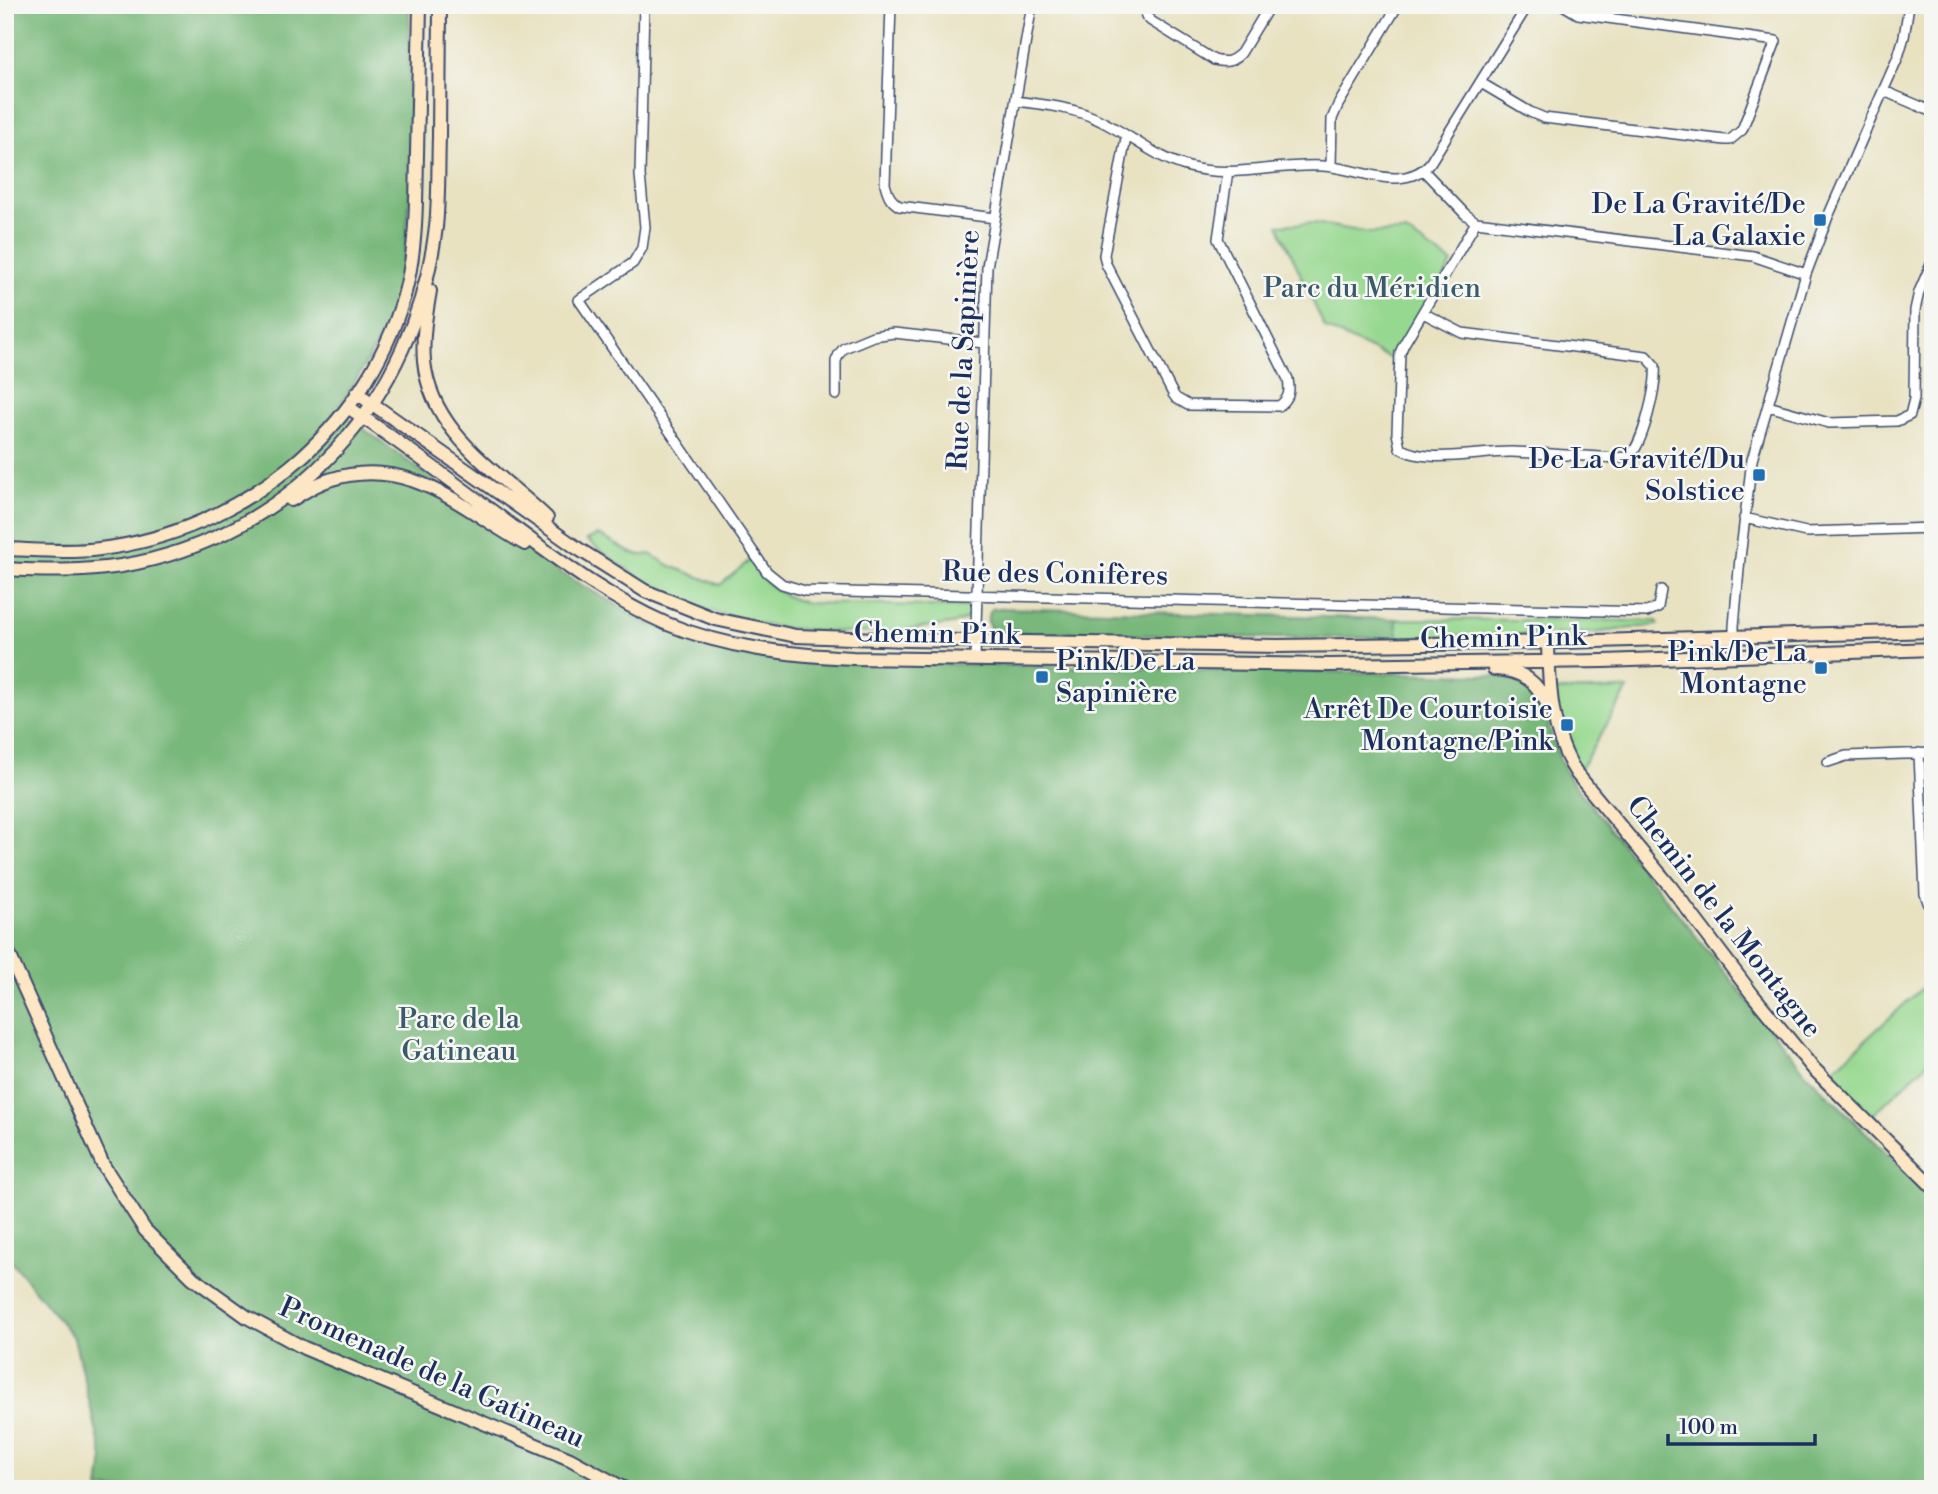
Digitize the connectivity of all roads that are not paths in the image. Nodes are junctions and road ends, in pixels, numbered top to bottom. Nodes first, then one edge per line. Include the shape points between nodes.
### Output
1 (420, 5) edge
2 (440, 5) edge
3 (644, 5) edge
4 (891, 5) edge
5 (1032, 5) edge
6 (1144, 5) edge
7 (1270, 5) edge
8 (1398, 5) edge
9 (1528, 5) edge
10 (1563, 5) edge
11 (1909, 5) edge
12 (1481, 83) junction
13 (1884, 91) junction
14 (1016, 101) junction
15 (1933, 112) edge
16 (1126, 138) junction
17 (1331, 166) junction
18 (1228, 171) junction
19 (1424, 171) junction
20 (995, 218) junction
21 (1476, 222) junction
22 (436, 227) junction
23 (1933, 260) edge
24 (1806, 274) junction
25 (1423, 313) junction
26 (984, 343) junction
27 (358, 393) junction
28 (836, 395) dead end
29 (373, 403) junction
30 (1768, 406) junction
31 (348, 407) junction
32 (364, 417) junction
33 (253, 519) junction
34 (1744, 519) junction
35 (1933, 528) edge
36 (577, 548) junction
37 (5, 549) edge
38 (5, 569) edge
39 (96, 569) junction
40 (571, 570) junction
41 (5, 578) edge
42 (1661, 590) dead end
43 (975, 595) junction
44 (1933, 631) edge
45 (1734, 638) junction
46 (975, 640) junction
47 (1548, 643) junction
48 (1933, 649) edge
49 (1734, 656) junction
50 (975, 659) junction
51 (1548, 662) junction
52 (1329, 665) junction
53 (1556, 724) junction
54 (1919, 753) junction
55 (1933, 753) edge
56 (1828, 762) dead end
57 (1933, 916) edge
58 (5, 946) edge
59 (1933, 1186) edge
60 (625, 1489) edge

1 - 27 main road via 412,260 392,330
2 - 22 main road
3 - 43 street, Rue des Conifères via 642,248 632,263 579,300 775,579 804,591
4 - 20 street via 887,194 899,206
5 - 14 street, Rue de la Sapinière
6 - 7 street via 1151,21 1222,62 1241,53
8 - 17 street via 1332,119
9 - 12 street
10 - 12 street via 1578,14 1776,41 1742,130 1724,140 1564,121 1530,112
11 - 13 street via 1904,37
12 - 19 street
13 - 15 street
13 - 24 street
14 - 16 street via 1081,113
14 - 20 street, Rue de la Sapinière
16 - 18 street via 1175,162 1201,170
16 - 18 street via 1104,255 1173,394 1188,404 1279,406 1289,394 1288,379 1219,239
17 - 18 street
17 - 19 street via 1387,177
19 - 21 street
20 - 26 street, Rue de la Sapinière via 986,267
21 - 24 street via 1753,256
21 - 25 street
22 - 29 main road via 410,334
22 - 36 main road via 423,349 434,401 455,435
23 - 30 street via 1916,301 1910,415 1897,421 1829,423
24 - 30 street
25 - 25 street via 1398,362 1396,433 1407,452 1615,458 1628,457 1637,448 1655,382 1655,366 1646,356 1462,333
26 - 28 street via 894,332 873,336 839,354
26 - 43 street, Rue de la Sapinière
27 - 29 main road, Chemin Pink
27 - 31 main road
29 - 32 main road
29 - 36 main road, Chemin Pink
30 - 34 street via 1752,460
31 - 32 main road, Chemin Pink
31 - 37 main road via 284,474 239,503 193,524 102,549
32 - 33 main road via 315,472
32 - 40 main road, Chemin Pink
33 - 39 main road via 177,552
33 - 40 main road via 327,480 388,474 433,487
34 - 35 street via 1806,532
34 - 45 street
36 - 46 main road, Chemin Pink via 645,591 742,626 815,638
38 - 39 main road
39 - 41 main road
40 - 50 main road, Chemin Pink via 665,623 736,645 813,656
42 - 43 street, Rue des Conifères via 1658,607 1647,612
43 - 46 street, Rue de la Sapinière
44 - 45 main road, Chemin Pink
45 - 47 main road, Chemin Pink
45 - 49 street
46 - 47 main road, Chemin Pink via 1253,646
46 - 50 street, Rue de la Sapinière
47 - 51 main road, Chemin de la Montagne
48 - 49 main road, Chemin Pink
49 - 51 main road, Chemin Pink
50 - 52 main road, Chemin Pink
51 - 52 main road, Chemin Pink
51 - 53 main road, Chemin de la Montagne
52 - 53 main road via 1520,673 1539,690
53 - 59 main road, Chemin de la Montagne via 1577,774 1671,886 1752,994 1823,1079
54 - 55 street
54 - 56 street via 1846,756
54 - 57 street via 1925,894
58 - 60 main road, Promenade de la Gatineau via 103,1165 145,1230 193,1278 247,1317 304,1348 570,1459

